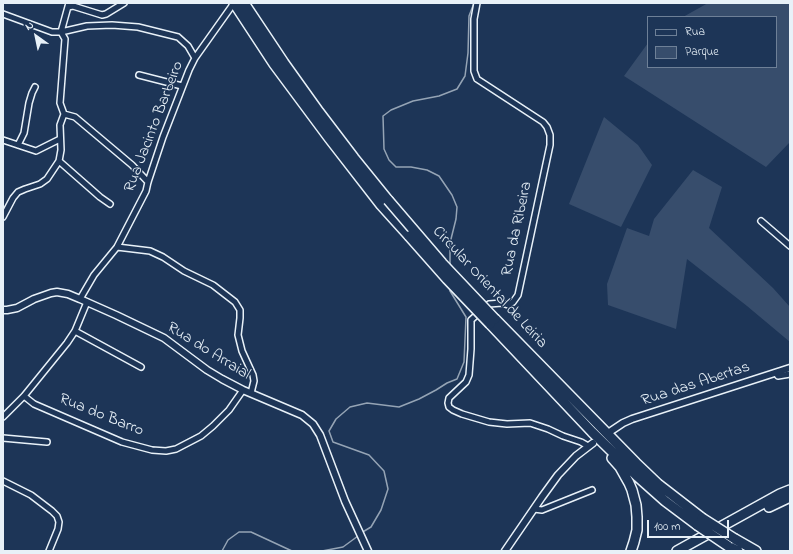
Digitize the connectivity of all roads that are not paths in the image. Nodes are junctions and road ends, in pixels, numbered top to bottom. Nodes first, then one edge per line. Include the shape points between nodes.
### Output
1 (124, 3) edge
2 (234, 3) edge
3 (244, 3) edge
4 (477, 3) edge
5 (68, 5) edge
6 (3, 14) edge
7 (61, 32) junction
8 (195, 58) junction
9 (139, 75) dead end
10 (182, 86) junction
11 (35, 87) dead end
12 (64, 114) junction
13 (60, 139) junction
14 (3, 140) edge
15 (18, 145) junction
16 (59, 161) junction
17 (148, 182) junction
18 (384, 202) junction
19 (110, 204) dead end
20 (3, 216) edge
21 (762, 221) dead end
22 (790, 246) edge
23 (117, 247) junction
24 (80, 299) junction
25 (87, 302) junction
26 (3, 310) edge
27 (492, 321) junction
28 (75, 331) junction
29 (141, 367) dead end
30 (790, 368) edge
31 (776, 373) junction
32 (790, 374) edge
33 (243, 390) junction
34 (251, 393) junction
35 (24, 396) junction
36 (3, 416) edge
37 (611, 431) dead end
38 (592, 432) junction
39 (3, 438) edge
40 (46, 442) dead end
41 (591, 445) joint
42 (3, 481) edge
43 (592, 490) dead end
44 (790, 490) edge
45 (790, 497) edge
46 (534, 509) junction
47 (699, 522) junction
48 (732, 542) junction
49 (754, 549) edge
50 (49, 551) edge
51 (368, 551) edge
52 (505, 551) edge
53 (631, 551) edge
54 (677, 551) edge
55 (687, 551) edge
56 (738, 551) edge
57 (760, 551) edge

1 - 5 street via 102,15
2 - 8 street
2 - 18 highway, Circular Oriental de Leiria via 287,82 329,138
3 - 18 highway, Circular Oriental de Leiria
4 - 41 street, Rua da Ribeira via 474,19 474,72 477,80 543,122 550,140 518,296 508,305 489,304 471,320 469,375 466,382 450,398 448,407 489,422 536,424
5 - 7 street
6 - 7 street, Rua Jacinto Barbeiro via 52,32
7 - 8 street, Rua Jacinto Barbeiro via 87,26 138,27 178,38 188,46
7 - 12 street via 66,39 60,103
8 - 10 street, Rua Jacinto Barbeiro
9 - 10 street
10 - 17 street, Rua Jacinto Barbeiro
11 - 15 street via 29,102 24,133
12 - 13 street via 60,125
12 - 17 street via 75,117 132,165
13 - 15 street via 36,151
13 - 16 street
14 - 15 street
16 - 19 street
16 - 20 street via 47,179 18,192
17 - 23 street, Rua Jacinto Barbeiro via 146,191
18 - 27 highway, Circular Oriental de Leiria, bridge
21 - 22 street
23 - 24 street, Rua Jacinto Barbeiro via 94,275
23 - 34 street via 150,251 163,257 213,285 235,302 240,310 238,335 253,375
24 - 25 street, Rua do Arraial
24 - 26 street, Rua do Arraial via 57,292 34,299 17,308
25 - 28 street
25 - 33 street, Rua do Arraial via 164,338 213,374
27 - 38 highway, Circular Oriental de Leiria
27 - 47 highway, Circular Oriental de Leiria
28 - 29 street
28 - 35 street
30 - 31 street, Rua das Abertas
31 - 32 street via 778,376
31 - 37 street, Rua das Abertas via 623,423
33 - 34 street, Rua do Arraial
33 - 35 street, Rua do Barro via 229,410 201,436 176,449 166,451 122,442 34,404
34 - 51 street, Rua do Arraial via 299,413 315,427
35 - 36 street
38 - 47 highway, Circular Oriental de Leiria via 650,488 680,513
38 - 53 highway via 620,467 632,490 637,523
39 - 40 street
41 - 46 street via 565,467
42 - 50 street via 31,494 57,516 58,530
43 - 46 street via 542,510
44 - 54 highway
45 - 55 highway
46 - 52 street
47 - 48 highway, Circular Oriental de Leiria, bridge
48 - 49 highway, Circular Oriental de Leiria
48 - 56 highway, Circular Oriental de Leiria
49 - 57 highway, Circular Oriental de Leiria

